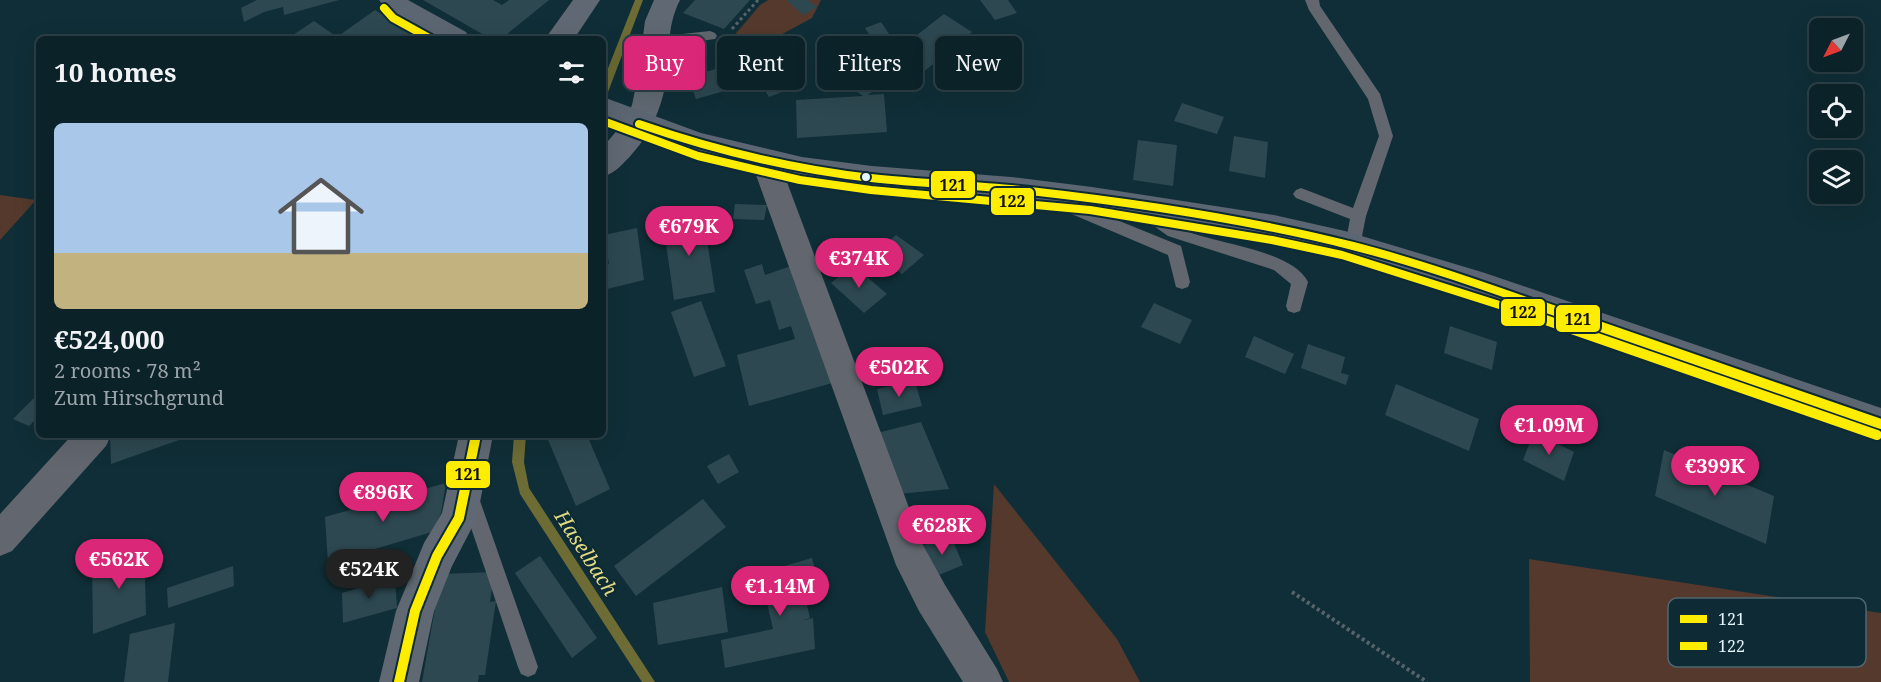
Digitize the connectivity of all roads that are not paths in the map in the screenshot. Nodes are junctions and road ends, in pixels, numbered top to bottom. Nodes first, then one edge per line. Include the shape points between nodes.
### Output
1 (392, 0) edge
2 (587, 0) edge
3 (667, 0) edge
4 (1312, 0) edge
5 (451, 36) edge
6 (561, 36) edge
7 (655, 36) edge
8 (710, 36) road end
9 (705, 37) edge
10 (650, 90) edge
11 (607, 110) edge
12 (639, 124) junction
13 (765, 161) junction
14 (606, 162) edge
15 (1029, 190) junction
16 (1301, 194) dead end
17 (1137, 206) junction
18 (1355, 231) junction
19 (1182, 282) dead end
20 (1294, 306) dead end
21 (1881, 424) edge
22 (91, 438) edge
23 (475, 438) edge
24 (466, 487) junction
25 (0, 539) edge
26 (528, 667) dead end
27 (399, 682) edge
28 (984, 682) edge

1 - 5 main road
2 - 6 street
3 - 7 street
4 - 18 lane via 1375,98 1386,136
8 - 9 lane
10 - 12 street
11 - 12 main road
12 - 13 main road via 699,145
12 - 14 street
13 - 15 main road via 870,178
13 - 28 street via 908,553
15 - 17 main road
15 - 19 lane via 1175,251
16 - 18 lane
17 - 18 main road via 1278,229
17 - 20 lane via 1173,232 1279,265 1300,282
18 - 21 main road via 1431,268
22 - 25 street
23 - 24 street
24 - 26 lane
24 - 27 street via 459,518 437,556 415,610

